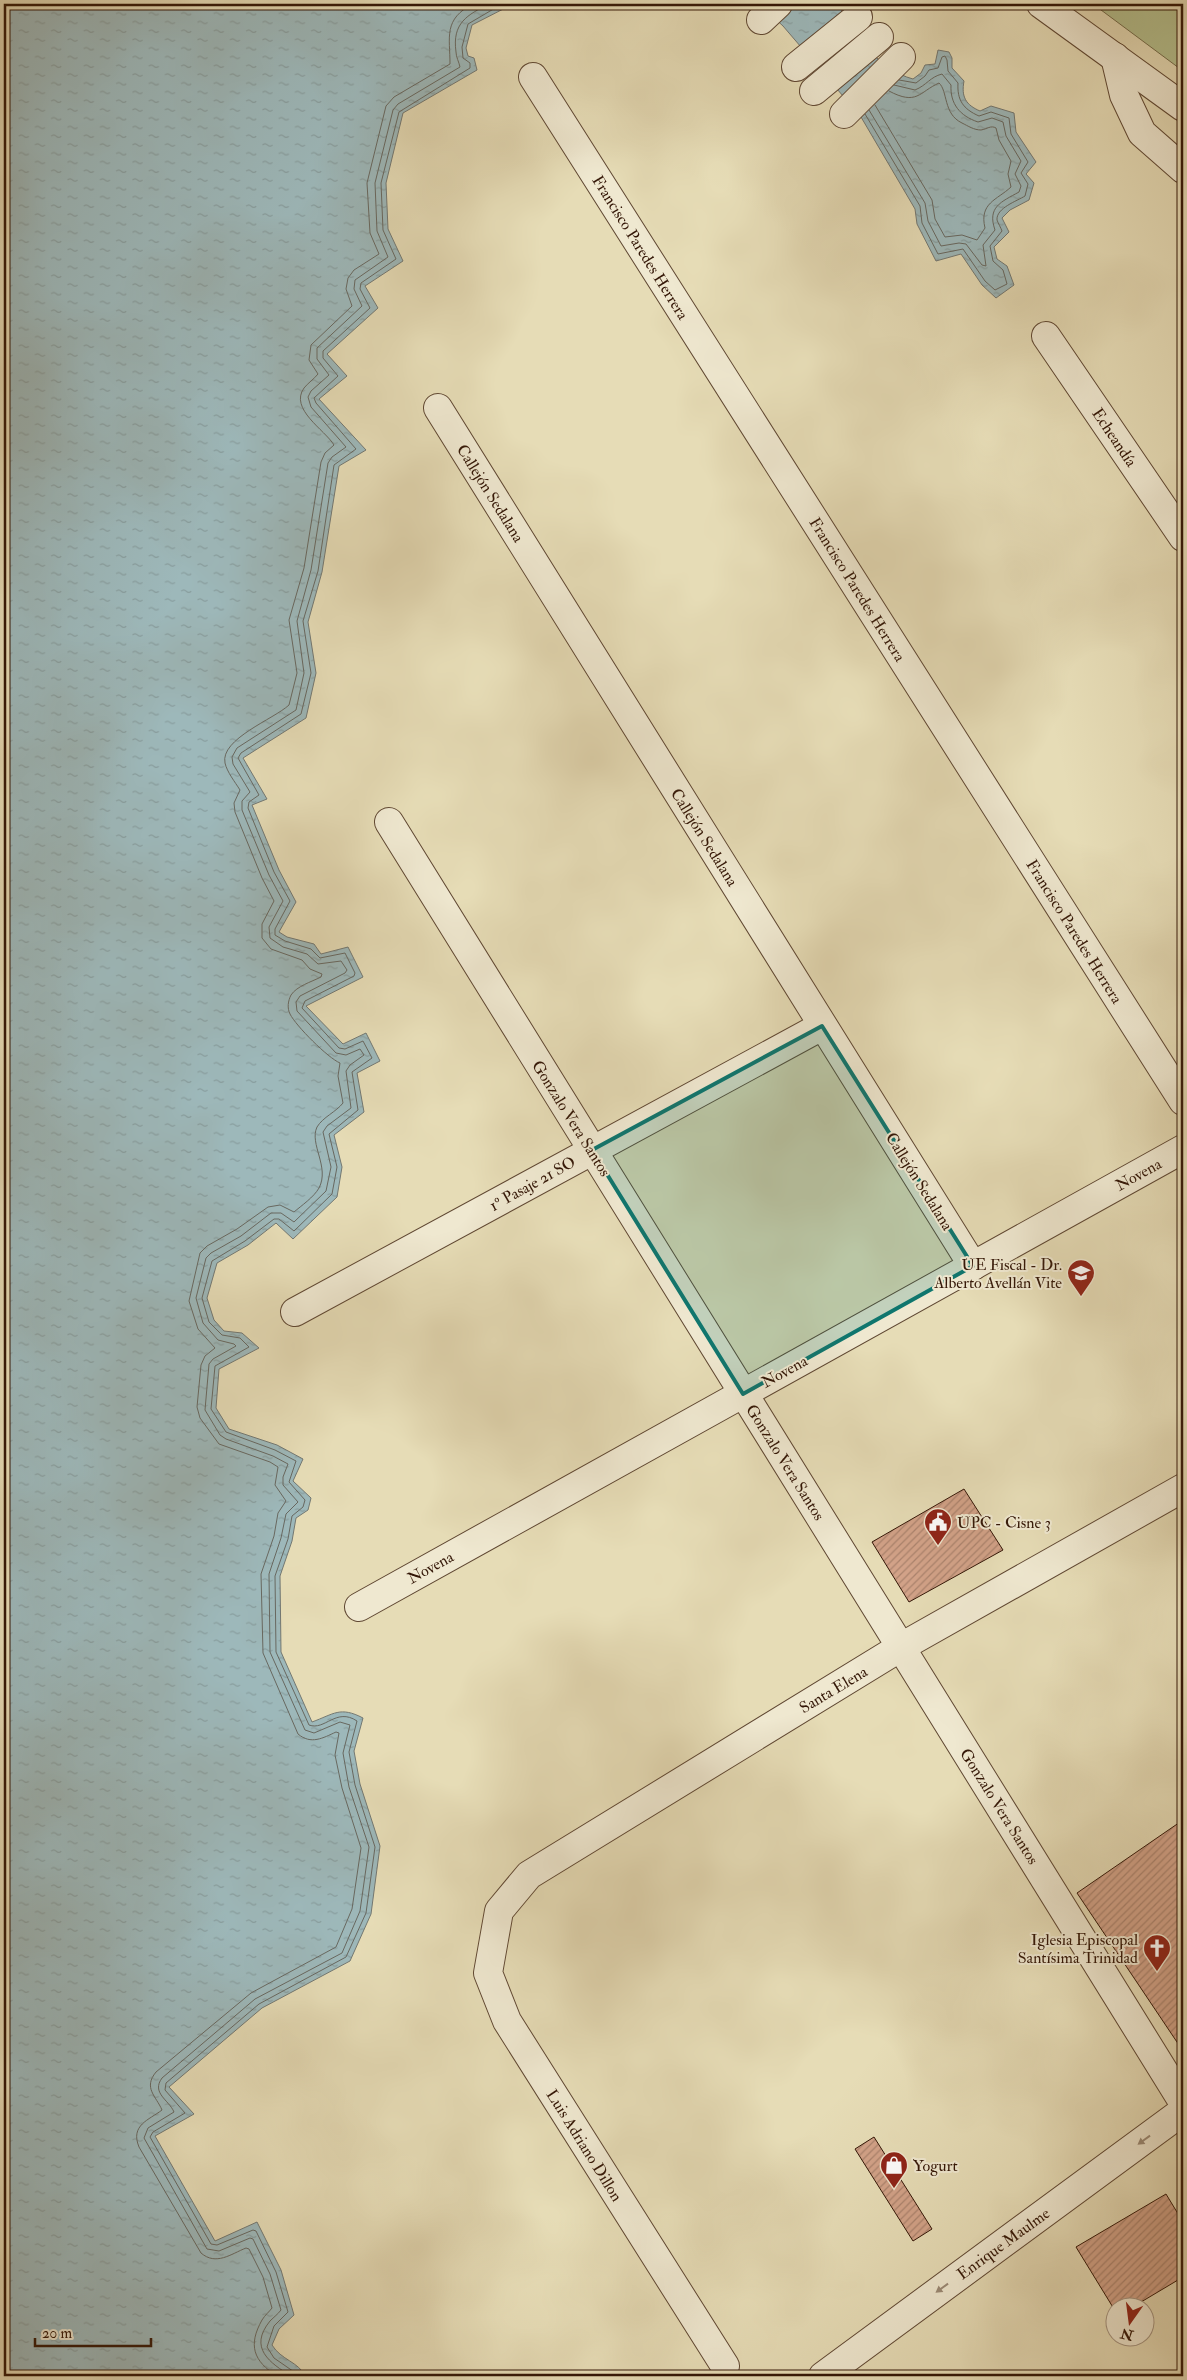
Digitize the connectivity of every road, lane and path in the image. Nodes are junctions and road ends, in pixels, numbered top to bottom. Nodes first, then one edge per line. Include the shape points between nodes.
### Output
1 (1041, 4) edge
2 (858, 17) dead end
3 (880, 37) dead end
4 (901, 57) dead end
5 (1115, 57) junction
6 (796, 67) dead end
7 (533, 77) dead end
8 (814, 91) dead end
9 (1183, 107) edge
10 (844, 114) dead end
11 (1183, 169) edge
12 (1046, 336) dead end
13 (438, 408) dead end
14 (1183, 537) edge
15 (388, 822) dead end
16 (822, 1026) junction
17 (1183, 1101) edge
18 (1183, 1149) edge
19 (592, 1150) junction
20 (973, 1266) junction
21 (295, 1312) dead end
22 (743, 1394) junction
23 (1183, 1488) edge
24 (359, 1606) dead end
25 (901, 1647) junction
26 (499, 1912) joint
27 (1183, 2102) edge
28 (1183, 2111) edge
29 (725, 2366) dead end
30 (823, 2376) edge

1 - 5 street
2 - 6 street
3 - 8 street
4 - 10 street
5 - 9 street
5 - 11 street via 1124,95 1142,133
7 - 17 street, Francisco Paredes Herrera
12 - 14 street, Echeandía
13 - 16 street, Callejón Sedalana
15 - 19 street, Gonzalo Vera Santos
16 - 19 street, 1º Pasaje 21 SO
16 - 20 street, Callejón Sedalana
18 - 20 street, Novena
19 - 21 street, 1º Pasaje 21 SO
19 - 22 street, Gonzalo Vera Santos
20 - 22 street, Novena
22 - 24 street, Novena
22 - 25 street, Gonzalo Vera Santos
23 - 25 street, Santa Elena
25 - 26 street, Santa Elena via 529,1875
25 - 27 street, Gonzalo Vera Santos
26 - 29 street, Luis Adriano Dillon via 488,1973 506,2021
28 -> 30 street, Enrique Maulme

